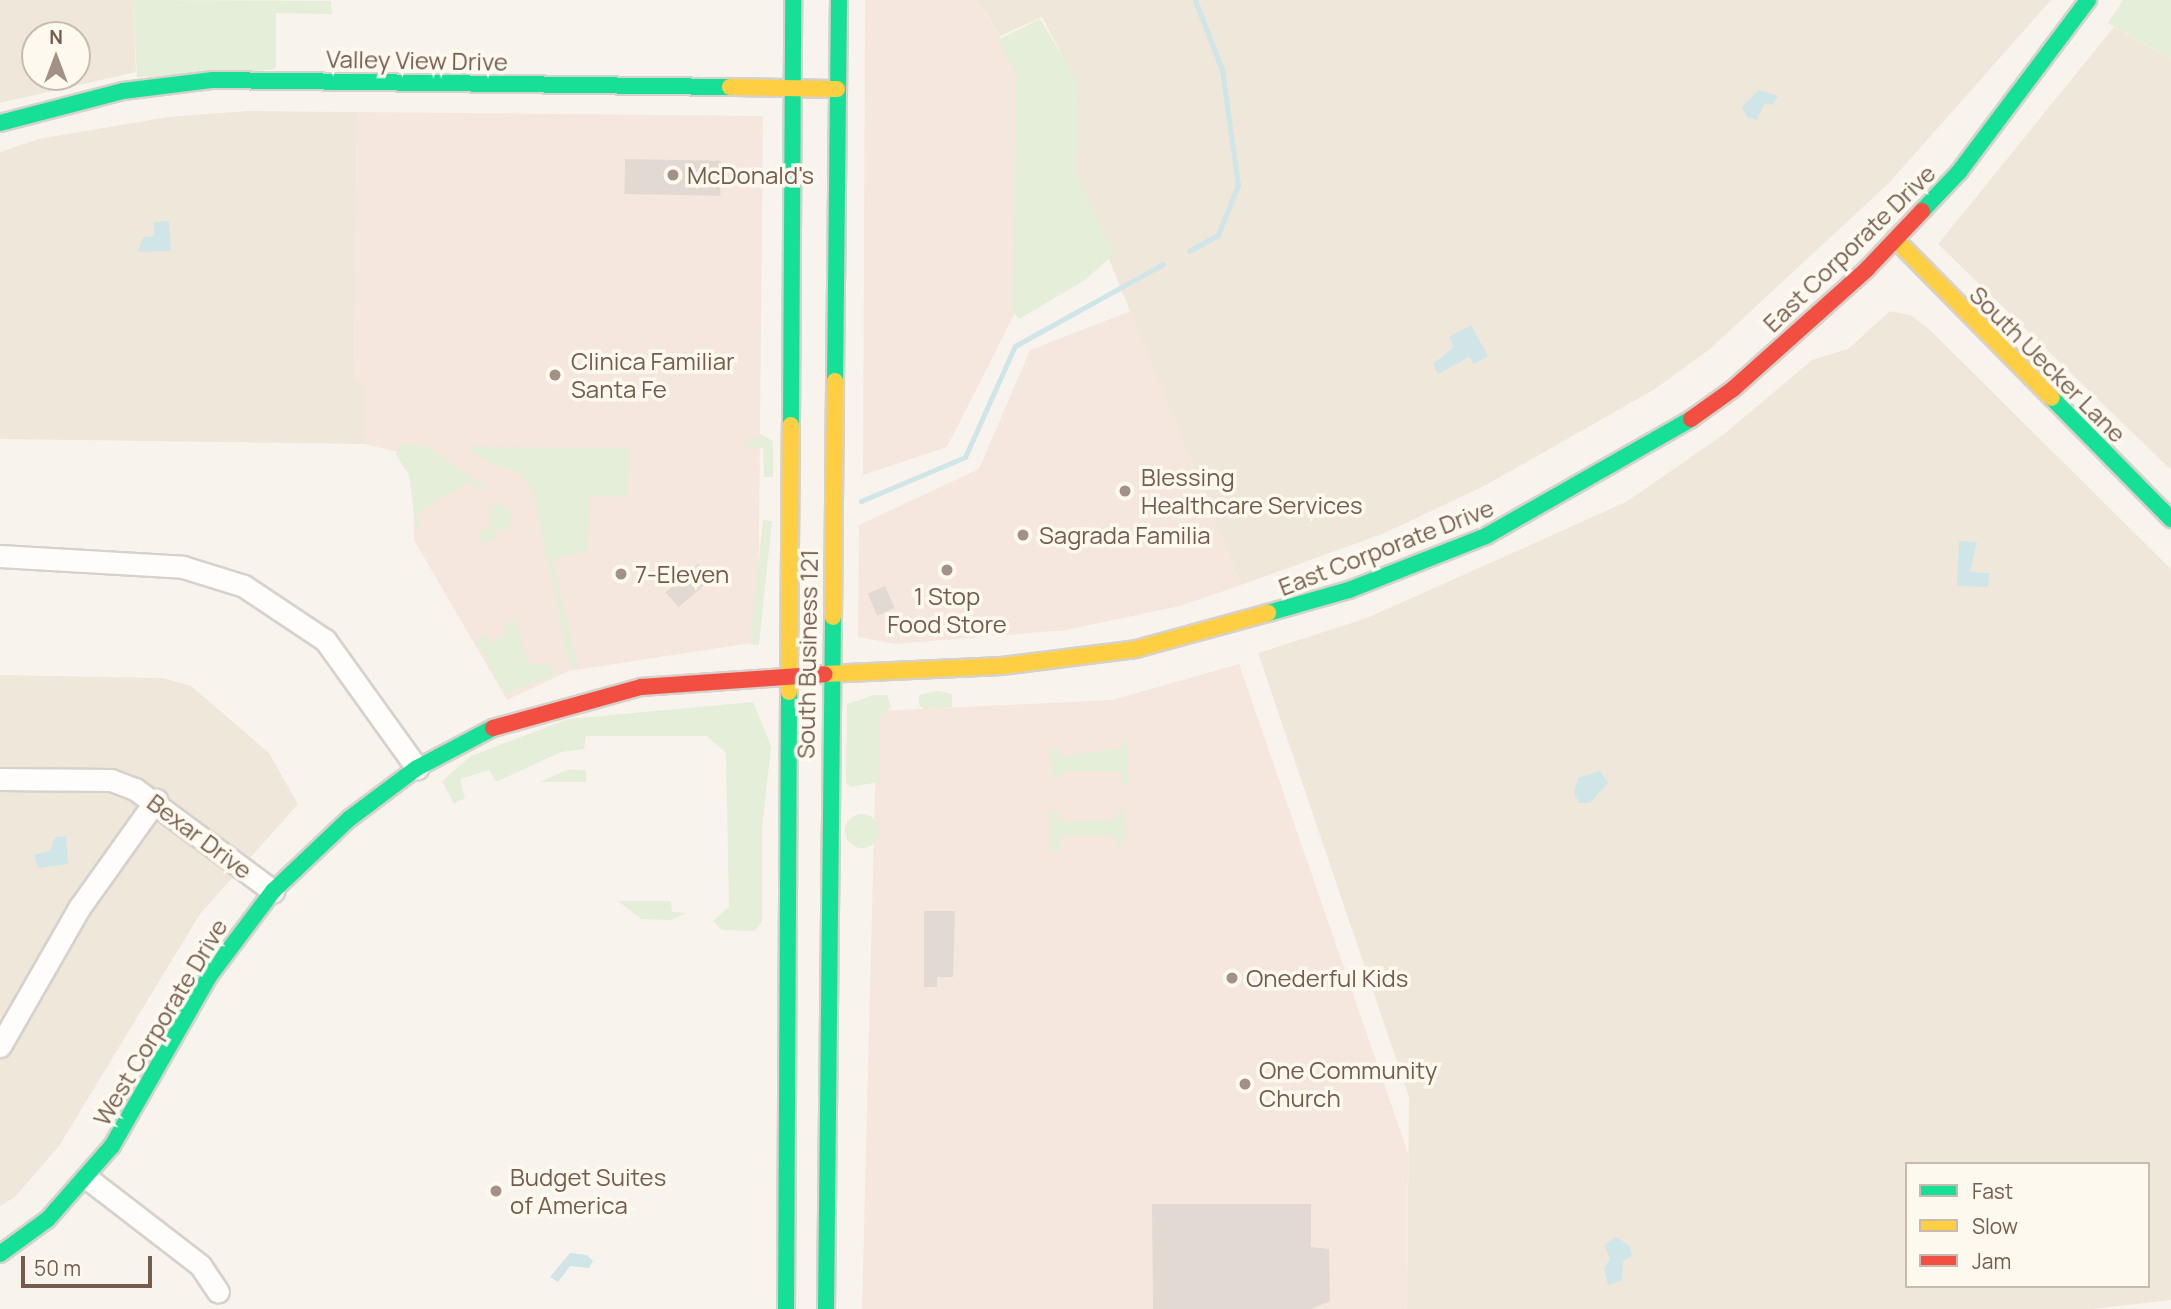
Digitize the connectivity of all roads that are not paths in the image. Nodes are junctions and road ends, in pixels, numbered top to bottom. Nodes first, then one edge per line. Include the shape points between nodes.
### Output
1 (793, 0) edge
2 (839, 0) edge
3 (2088, 0) edge
4 (792, 89) junction
5 (838, 89) junction
6 (0, 123) edge
7 (1895, 239) junction
8 (2171, 519) edge
9 (0, 556) edge
10 (828, 674) junction
11 (789, 675) junction
12 (417, 768) junction
13 (0, 779) edge
14 (156, 800) junction
15 (273, 891) junction
16 (9, 1011) edge
17 (0, 1046) edge
18 (807, 1156) junction
19 (87, 1178) junction
20 (0, 1254) edge
21 (218, 1292) dead end
22 (786, 1309) edge
23 (826, 1309) edge

1 - 4 main road, South Business 121
2 - 5 main road, South Business 121
3 - 7 main road, East Corporate Drive via 1959,172
4 - 5 main road, Valley View Drive
4 - 6 main road, Valley View Drive via 213,80 123,91
4 - 11 main road, South Business 121
5 - 10 main road, South Business 121
7 - 8 main road, South Uecker Lane
7 - 10 main road, East Corporate Drive via 1733,389 1659,442 1521,520 1418,565 1257,619 1136,649 1002,666
9 - 12 street via 183,567 244,586 325,640
10 - 11 main road, East Corporate Drive
10 - 18 main road, South Business 121
11 - 12 main road, West Corporate Drive via 686,681 576,701 498,725
11 - 18 main road, South Business 121
12 - 15 main road, West Corporate Drive via 349,819
13 - 14 street, Bexar Drive via 111,780
14 - 15 street, Bexar Drive
14 - 16 street
15 - 19 main road, West Corporate Drive via 210,975 112,1146
16 - 17 street
18 - 22 main road, South Business 121
18 - 23 main road, South Business 121
19 - 20 main road, West Corporate Drive via 48,1219
19 - 21 street via 200,1265

